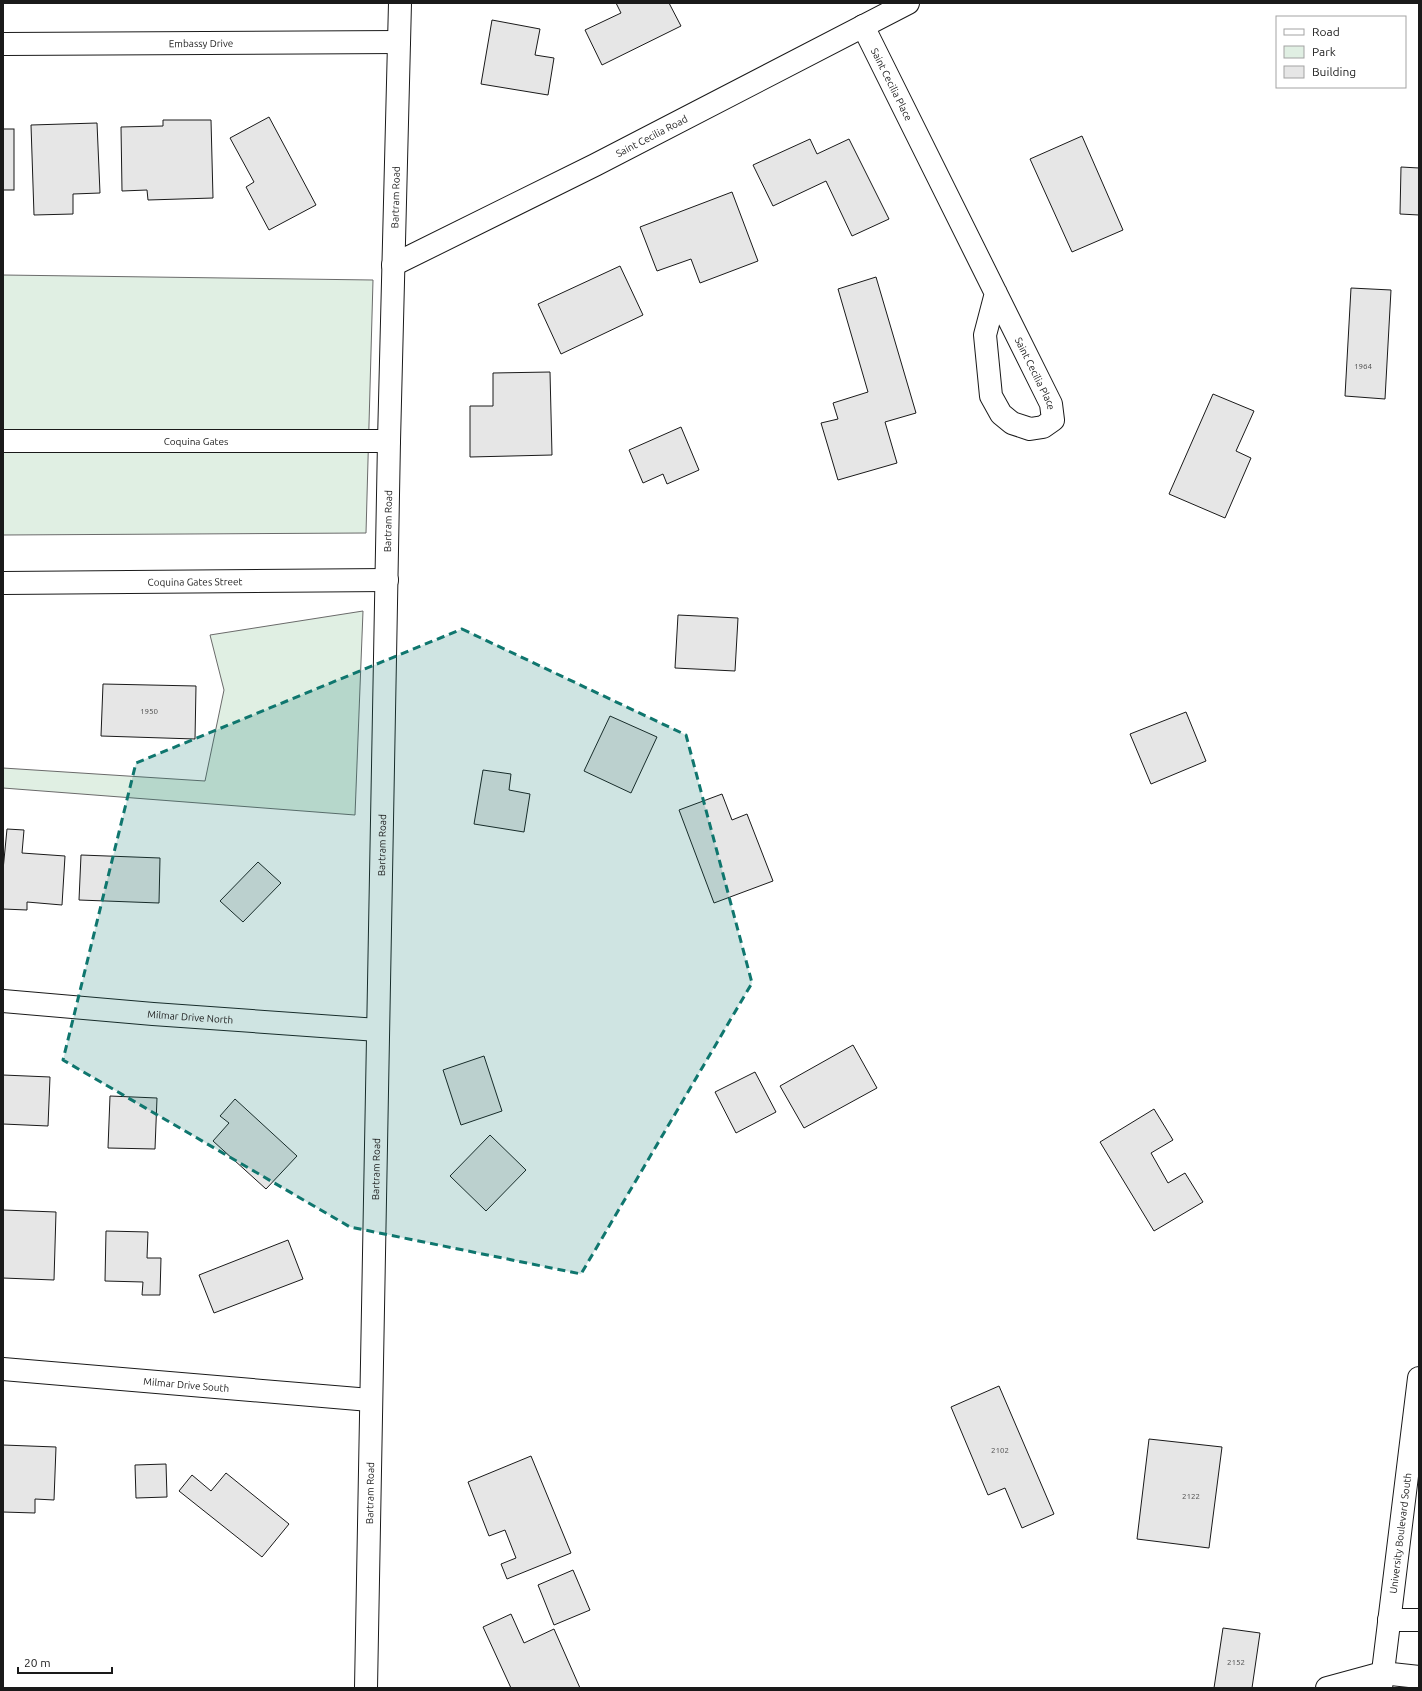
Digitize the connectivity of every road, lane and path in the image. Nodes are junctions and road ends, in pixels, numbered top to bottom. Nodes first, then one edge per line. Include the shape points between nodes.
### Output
1 (400, 3) edge
2 (908, 3) edge
3 (863, 26) junction
4 (399, 42) junction
5 (3, 44) edge
6 (393, 265) junction
7 (996, 293) junction
8 (3, 441) edge
9 (389, 441) junction
10 (387, 580) junction
11 (3, 583) edge
12 (3, 1001) edge
13 (378, 1030) junction
14 (3, 1370) edge
15 (1419, 1378) edge
16 (370, 1400) junction
17 (1389, 1620) junction
18 (1419, 1620) edge
19 (1419, 1677) edge
20 (1382, 1681) edge
21 (366, 1688) edge
22 (1327, 1688) edge

1 - 4 street, Bartram Road
2 - 3 street, Saint Cecilia Road
3 - 6 street, Saint Cecilia Road via 595,165
3 - 7 street, Saint Cecilia Place
4 - 5 street, Embassy Drive
4 - 6 street, Bartram Road
6 - 9 street, Bartram Road
7 - 7 street, Saint Cecilia Place via 1051,404 1053,420 1043,427 1030,429 1012,423 1001,414 991,396 985,334
8 - 9 street, Coquina Gates
9 - 10 street, Bartram Road
10 - 11 street, Coquina Gates Street
10 - 13 street, Bartram Road
12 - 13 street, Milmar Drive North
13 - 16 street, Bartram Road
14 - 16 street, Milmar Drive South
15 - 17 street, University Boulevard South
16 - 21 street, Bartram Road
17 - 18 street
17 - 20 street, University Boulevard South
19 - 20 street
20 - 22 street

